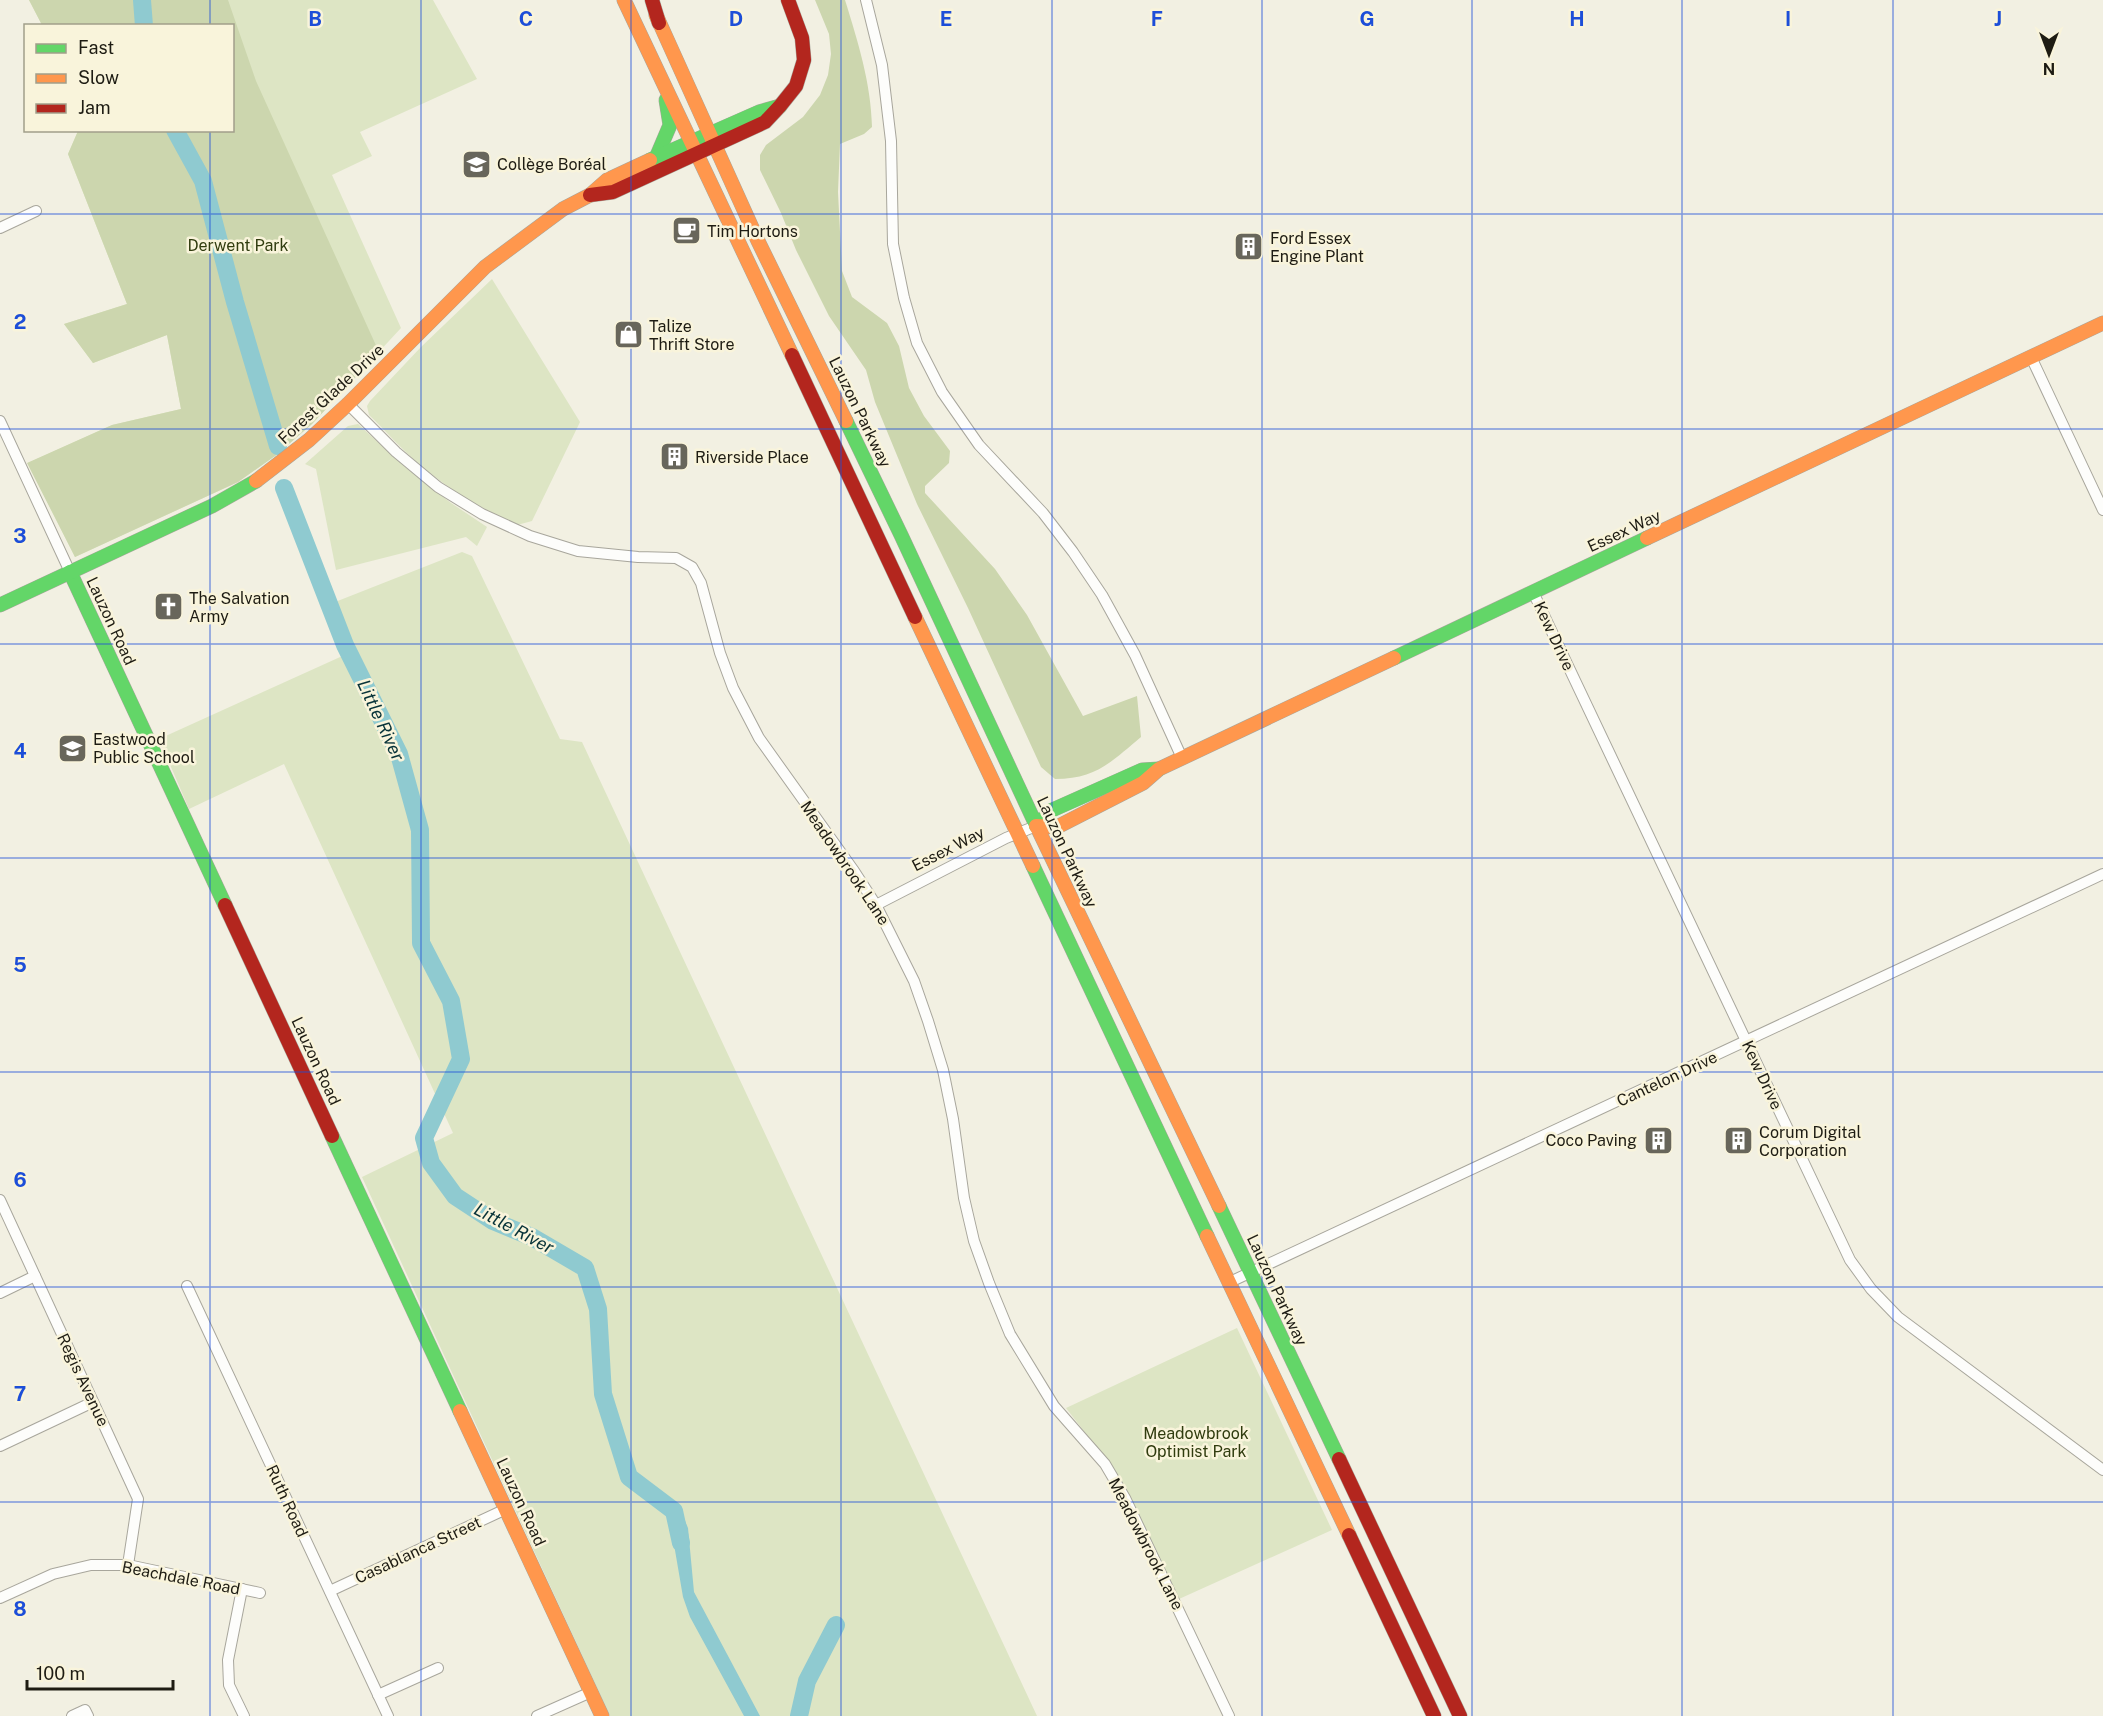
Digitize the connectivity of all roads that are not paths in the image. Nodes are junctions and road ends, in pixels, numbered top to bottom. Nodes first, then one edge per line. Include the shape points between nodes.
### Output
1 (624, 0) edge
2 (651, 0) edge
3 (788, 0) edge
4 (866, 0) edge
5 (663, 83) junction
6 (712, 139) junction
7 (693, 148) junction
8 (656, 158) junction
9 (590, 195) junction
10 (36, 211) dead end
11 (0, 228) edge
12 (2103, 323) edge
13 (2031, 357) junction
14 (348, 404) junction
15 (0, 421) edge
16 (2103, 510) edge
17 (70, 572) junction
18 (1533, 592) junction
19 (0, 604) edge
20 (1182, 758) junction
21 (1036, 826) junction
22 (1018, 832) junction
23 (2103, 874) edge
24 (876, 905) junction
25 (1746, 1042) junction
26 (0, 1200) edge
27 (1251, 1273) junction
28 (35, 1276) junction
29 (1230, 1282) junction
30 (187, 1286) dead end
31 (0, 1293) edge
32 (93, 1402) junction
33 (0, 1446) edge
34 (2103, 1470) edge
35 (506, 1509) junction
36 (128, 1565) junction
37 (242, 1589) junction
38 (330, 1591) junction
39 (260, 1593) dead end
40 (0, 1598) edge
41 (438, 1668) dead end
42 (591, 1692) junction
43 (378, 1695) junction
44 (72, 1716) edge
45 (88, 1716) edge
46 (244, 1716) edge
47 (388, 1716) edge
48 (537, 1716) edge
49 (602, 1716) edge
50 (1229, 1716) edge
51 (1434, 1716) edge
52 (1460, 1716) edge

1 - 5 main road
2 - 6 main road, Lauzon Parkway
3 - 6 main road via 802,38 804,60 796,86 765,122
4 - 20 street via 882,65 891,141 893,244 917,343 942,392 979,445 1043,513 1102,595 1135,655
5 - 7 main road
5 - 8 main road via 670,125
6 - 7 main road
6 - 21 main road, Lauzon Parkway
7 - 8 main road, Forest Glade Drive
7 - 9 main road, Forest Glade Drive via 613,192
7 - 22 main road
8 - 9 main road, Forest Glade Drive via 607,180
9 - 14 main road, Forest Glade Drive via 563,209 485,267
10 - 11 street
12 - 13 main road, Essex Way
13 - 16 street
13 - 18 main road, Essex Way
14 - 17 main road, Forest Glade Drive via 262,478 212,506
14 - 24 street, Meadowbrook Lane via 438,487 482,514 530,536 578,551 676,558 692,567 701,583 733,688 759,738
15 - 17 street, Lauzon Road
17 - 19 main road, Forest Glade Drive
17 - 35 main road, Lauzon Road
18 - 20 main road, Essex Way
18 - 25 street, Kew Drive
20 - 21 main road, Essex Way via 1159,769 1143,783 1057,827
21 - 22 street, Essex Way
21 - 27 main road, Lauzon Parkway
22 - 24 street, Essex Way
22 - 29 main road
23 - 25 street, Cantelon Drive
24 - 50 street, Meadowbrook Lane via 911,974 928,1021 945,1080 974,1241 1010,1334 1054,1406 1105,1464 1125,1498
25 - 27 street, Cantelon Drive
25 - 34 street, Kew Drive via 1850,1260 1871,1290 1916,1331
26 - 28 street, Regis Avenue
27 - 29 street, Cantelon Drive
27 - 52 main road, Lauzon Parkway
28 - 31 street
28 - 32 street, Regis Avenue
29 - 51 main road
30 - 38 street, Ruth Road
32 - 33 street
32 - 36 street, Regis Avenue via 138,1499
35 - 38 street, Casablanca Street
35 - 42 main road, Lauzon Road
36 - 37 street, Beachdale Road
36 - 40 street, Beachdale Road via 91,1565 53,1574
37 - 39 street, Beachdale Road
37 - 46 street via 228,1660 230,1685
38 - 43 street, Ruth Road
41 - 43 street
42 - 48 street
42 - 49 main road, Lauzon Road
43 - 47 street, Ruth Road
44 - 45 street via 85,1710

